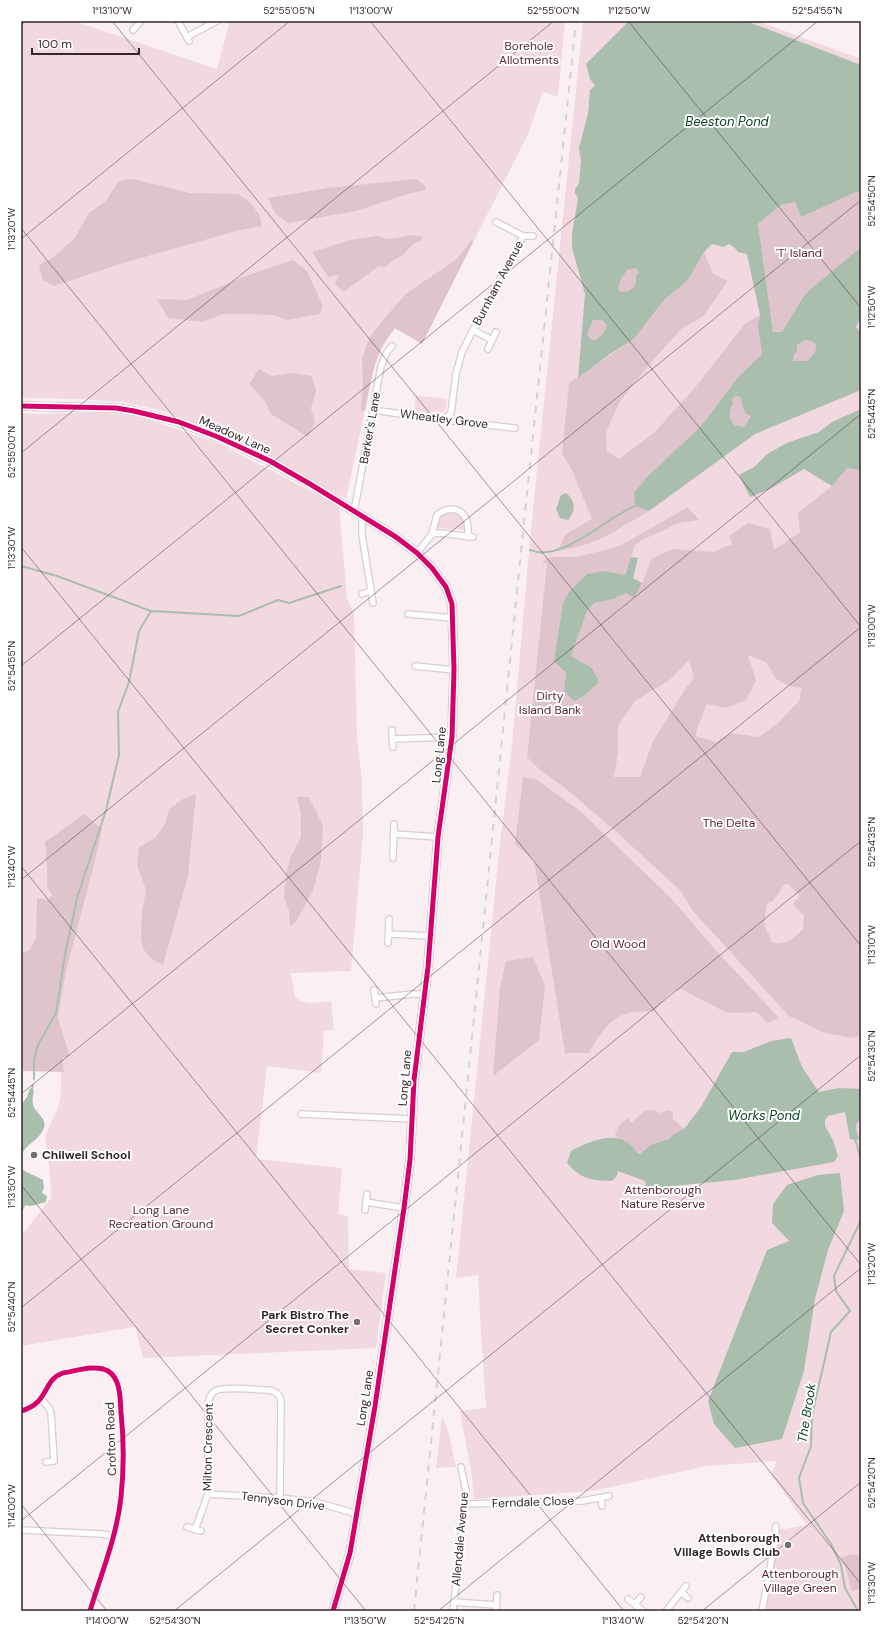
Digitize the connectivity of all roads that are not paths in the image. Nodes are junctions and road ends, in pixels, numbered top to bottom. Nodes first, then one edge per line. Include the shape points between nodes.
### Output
1 (141, 21) edge
2 (178, 21) edge
3 (217, 21) edge
4 (133, 30) dead end
5 (496, 222) dead end
6 (522, 236) junction
7 (533, 236) dead end
8 (473, 330) junction
9 (496, 332) dead end
10 (492, 340) junction
11 (392, 346) dead end
12 (488, 349) dead end
13 (21, 406) edge
14 (373, 410) junction
15 (444, 420) junction
16 (515, 428) dead end
17 (354, 512) junction
18 (362, 517) junction
19 (432, 534) junction
20 (417, 553) junction
21 (370, 591) junction
22 (362, 594) dead end
23 (373, 603) dead end
24 (408, 614) dead end
25 (453, 618) junction
26 (415, 666) dead end
27 (454, 670) junction
28 (392, 730) dead end
29 (452, 737) junction
30 (392, 739) junction
31 (393, 747) dead end
32 (394, 824) dead end
33 (393, 834) junction
34 (438, 837) junction
35 (393, 858) dead end
36 (389, 919) dead end
37 (388, 934) junction
38 (430, 936) junction
39 (388, 943) dead end
40 (374, 990) dead end
41 (425, 994) junction
42 (301, 1114) dead end
43 (412, 1119) junction
44 (367, 1194) dead end
45 (366, 1202) junction
46 (404, 1208) junction
47 (364, 1210) dead end
48 (41, 1399) junction
49 (21, 1411) edge
50 (46, 1462) dead end
51 (462, 1467) dead end
52 (208, 1494) junction
53 (609, 1496) dead end
54 (280, 1498) junction
55 (601, 1498) junction
56 (465, 1504) junction
57 (602, 1506) dead end
58 (357, 1514) junction
59 (776, 1526) dead end
60 (188, 1527) dead end
61 (21, 1530) edge
62 (113, 1536) junction
63 (686, 1586) dead end
64 (681, 1592) junction
65 (497, 1595) dead end
66 (641, 1597) dead end
67 (688, 1598) dead end
68 (628, 1599) dead end
69 (454, 1602) junction
70 (635, 1604) junction
71 (496, 1608) edge
72 (90, 1611) edge
73 (334, 1611) edge
74 (453, 1611) edge
75 (643, 1611) edge
76 (666, 1611) edge
77 (762, 1611) edge

1 - 4 street
2 - 3 street via 188,39
5 - 6 street, Burnham Avenue
6 - 7 street, Burnham Avenue
6 - 8 street, Burnham Avenue
8 - 10 street, Burnham Avenue
8 - 15 street, Burnham Avenue via 457,368 451,413
9 - 10 street, Burnham Avenue
10 - 12 street, Burnham Avenue
11 - 14 street, Barker's Lane via 381,366
13 - 17 street, Meadow Lane via 116,408 179,422 270,461
14 - 15 street, Wheatley Grove
14 - 17 street, Barker's Lane
15 - 16 street, Wheatley Grove
17 - 18 street, Meadow Lane
18 - 20 street, Meadow Lane
18 - 21 street
19 - 19 street via 440,534 470,537 465,517 454,509 437,515
19 - 20 street
20 - 25 street, Long Lane via 446,587 452,604
21 - 22 street
21 - 23 street
24 - 25 street
25 - 27 street, Long Lane
26 - 27 street
27 - 29 street, Long Lane
28 - 30 street
29 - 30 street
29 - 34 street, Long Lane
30 - 31 street
32 - 33 street
33 - 34 street
33 - 35 street
34 - 38 street, Long Lane
36 - 37 street
37 - 38 street
37 - 39 street
38 - 41 street, Long Lane
40 - 41 street via 376,1001
41 - 43 street, Long Lane via 414,1080
42 - 43 street
43 - 46 street, Long Lane
44 - 45 street
45 - 46 street
45 - 47 street
46 - 58 street, Long Lane
48 - 49 street, Crofton Road
48 - 50 street via 51,1413 54,1461
48 - 62 street, Crofton Road via 52,1380 63,1373 99,1368 109,1371 117,1381 121,1402 123,1464 121,1498
51 - 56 street, Allendale Avenue via 466,1491
52 - 54 street, Tennyson Drive
52 - 54 street, Milton Crescent via 209,1398 215,1391 223,1389 269,1390 275,1391 281,1398
52 - 60 street, Milton Crescent via 198,1530
53 - 55 street, Ferndale Close
54 - 58 street, Tennyson Drive via 316,1502
55 - 56 street, Ferndale Close via 582,1501
55 - 57 street
56 - 69 street, Allendale Avenue
58 - 73 street, Long Lane via 350,1553
59 - 77 street via 776,1540
61 - 62 street
62 - 72 street, Crofton Road
63 - 64 street
64 - 67 street
64 - 76 street
65 - 71 street
66 - 70 street
68 - 70 street
69 - 71 street
69 - 74 street, Allendale Avenue
70 - 75 street

